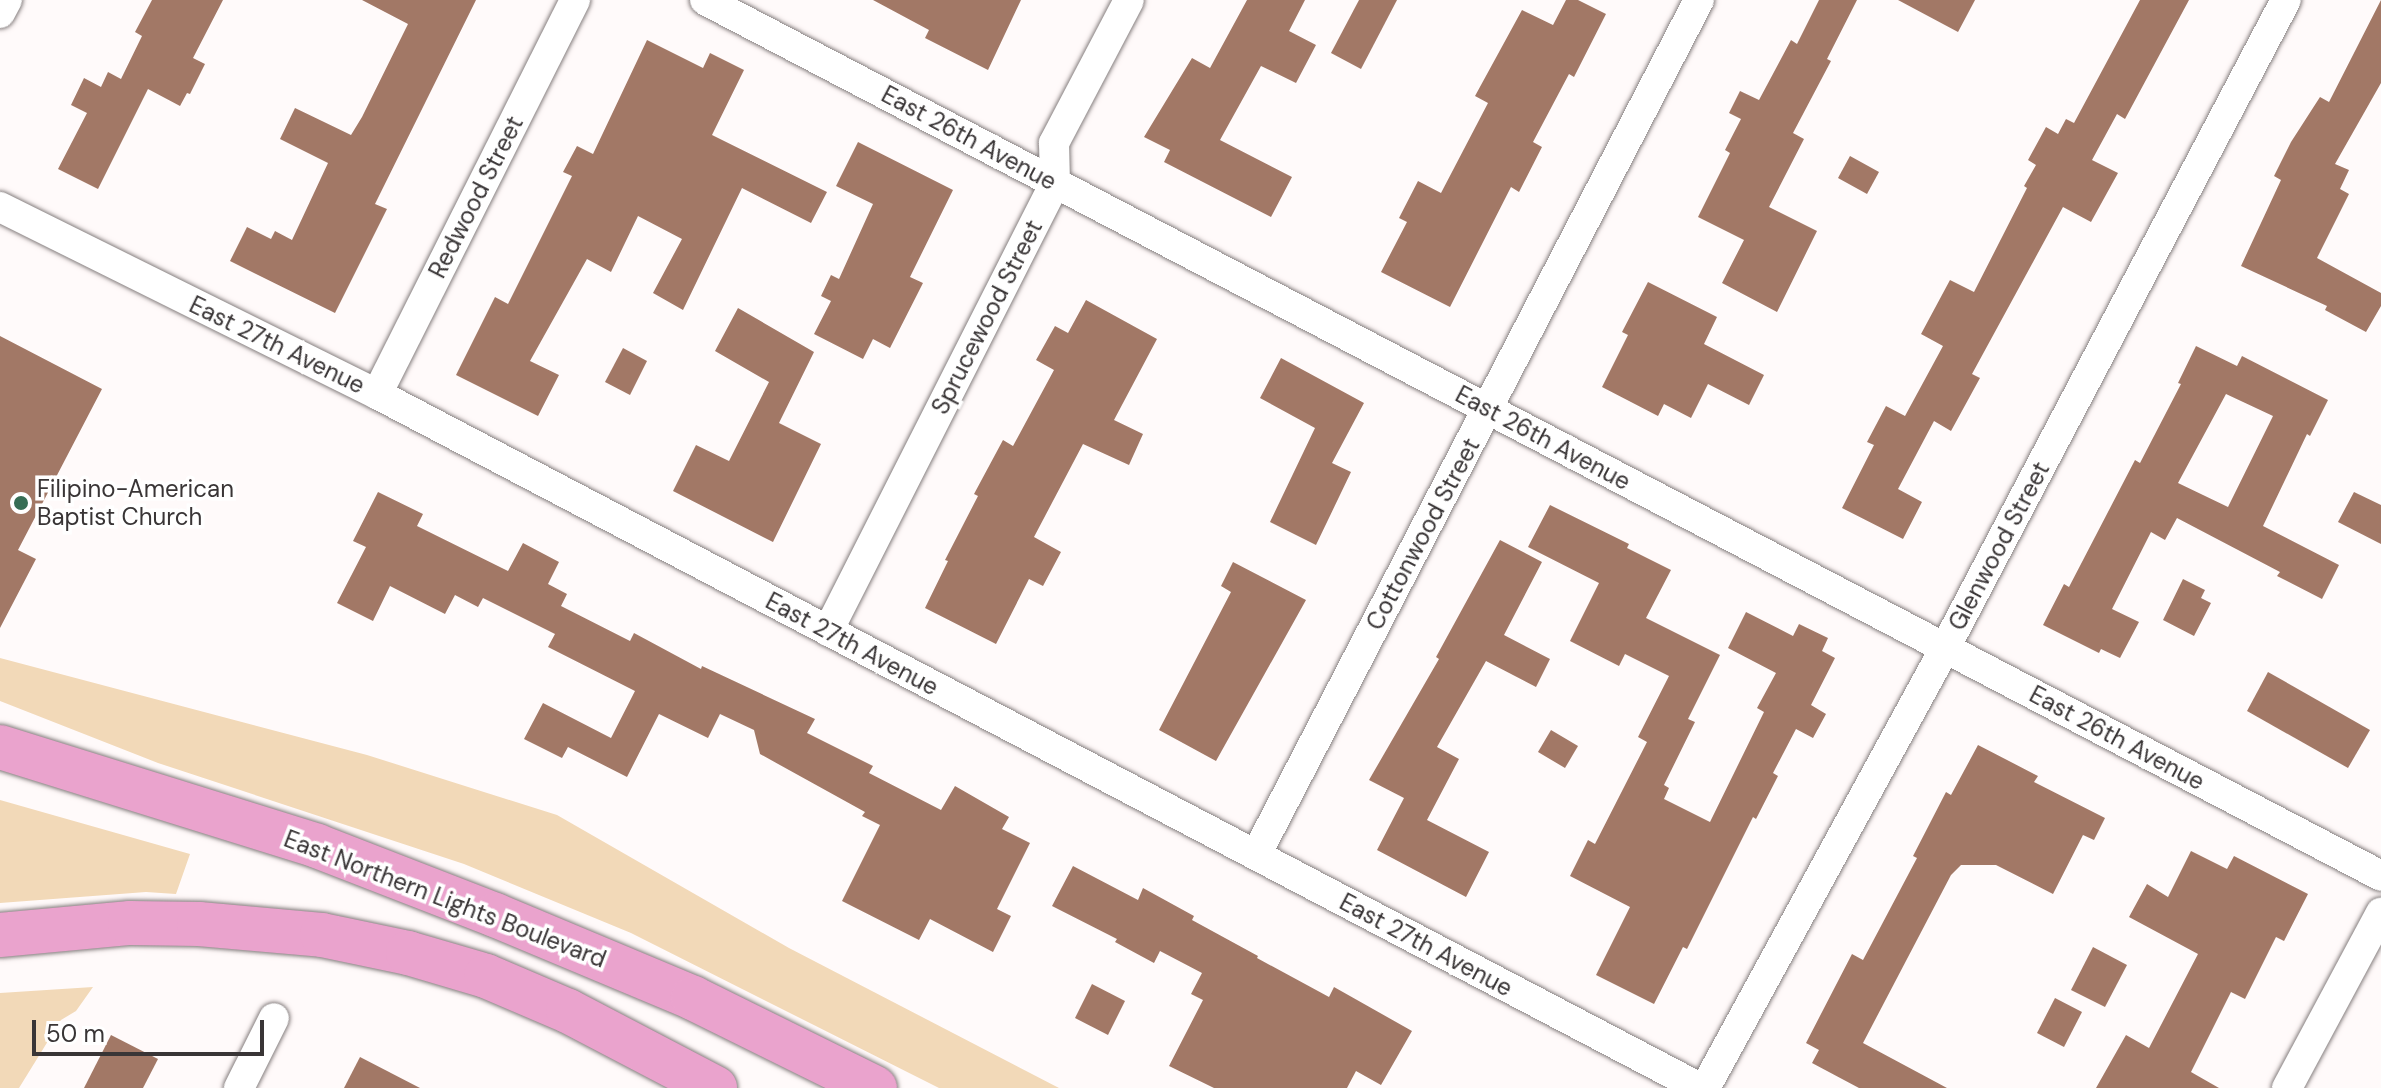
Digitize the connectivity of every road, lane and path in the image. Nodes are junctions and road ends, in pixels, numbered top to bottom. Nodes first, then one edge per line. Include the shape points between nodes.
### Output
1 (7, 0) edge
2 (575, 0) edge
3 (705, 0) edge
4 (1129, 0) edge
5 (1699, 0) edge
6 (2286, 0) edge
7 (0, 13) edge
8 (1055, 183) junction
9 (0, 207) edge
10 (377, 394) junction
11 (1488, 409) junction
12 (828, 631) junction
13 (1945, 648) junction
14 (0, 747) edge
15 (1256, 855) junction
16 (2381, 876) edge
17 (2381, 913) edge
18 (0, 935) edge
19 (274, 1018) dead end
20 (239, 1088) edge
21 (715, 1088) edge
22 (875, 1088) edge
23 (1703, 1088) edge
24 (2287, 1088) edge

1 - 7 street
2 - 10 street, Redwood Street
3 - 8 street, East 26th Avenue
4 - 8 street, Sprucewood Street via 1054,143
5 - 11 street, Cottonwood Street
6 - 13 street, Glenwood Street
8 - 11 street, East 26th Avenue
8 - 12 street, Sprucewood Street
9 - 10 street, East 27th Avenue
10 - 12 street, East 27th Avenue
11 - 13 street, East 26th Avenue
11 - 15 street, Cottonwood Street
12 - 15 street, East 27th Avenue
13 - 16 street, East 26th Avenue
13 - 23 street, Glenwood Street
14 - 22 main road, East Northern Lights Boulevard via 317,846 495,915 693,998
15 - 23 street, East 27th Avenue
17 - 24 street
18 - 21 main road via 130,923 199,924 322,935 408,953 486,976 568,1011
19 - 20 street

